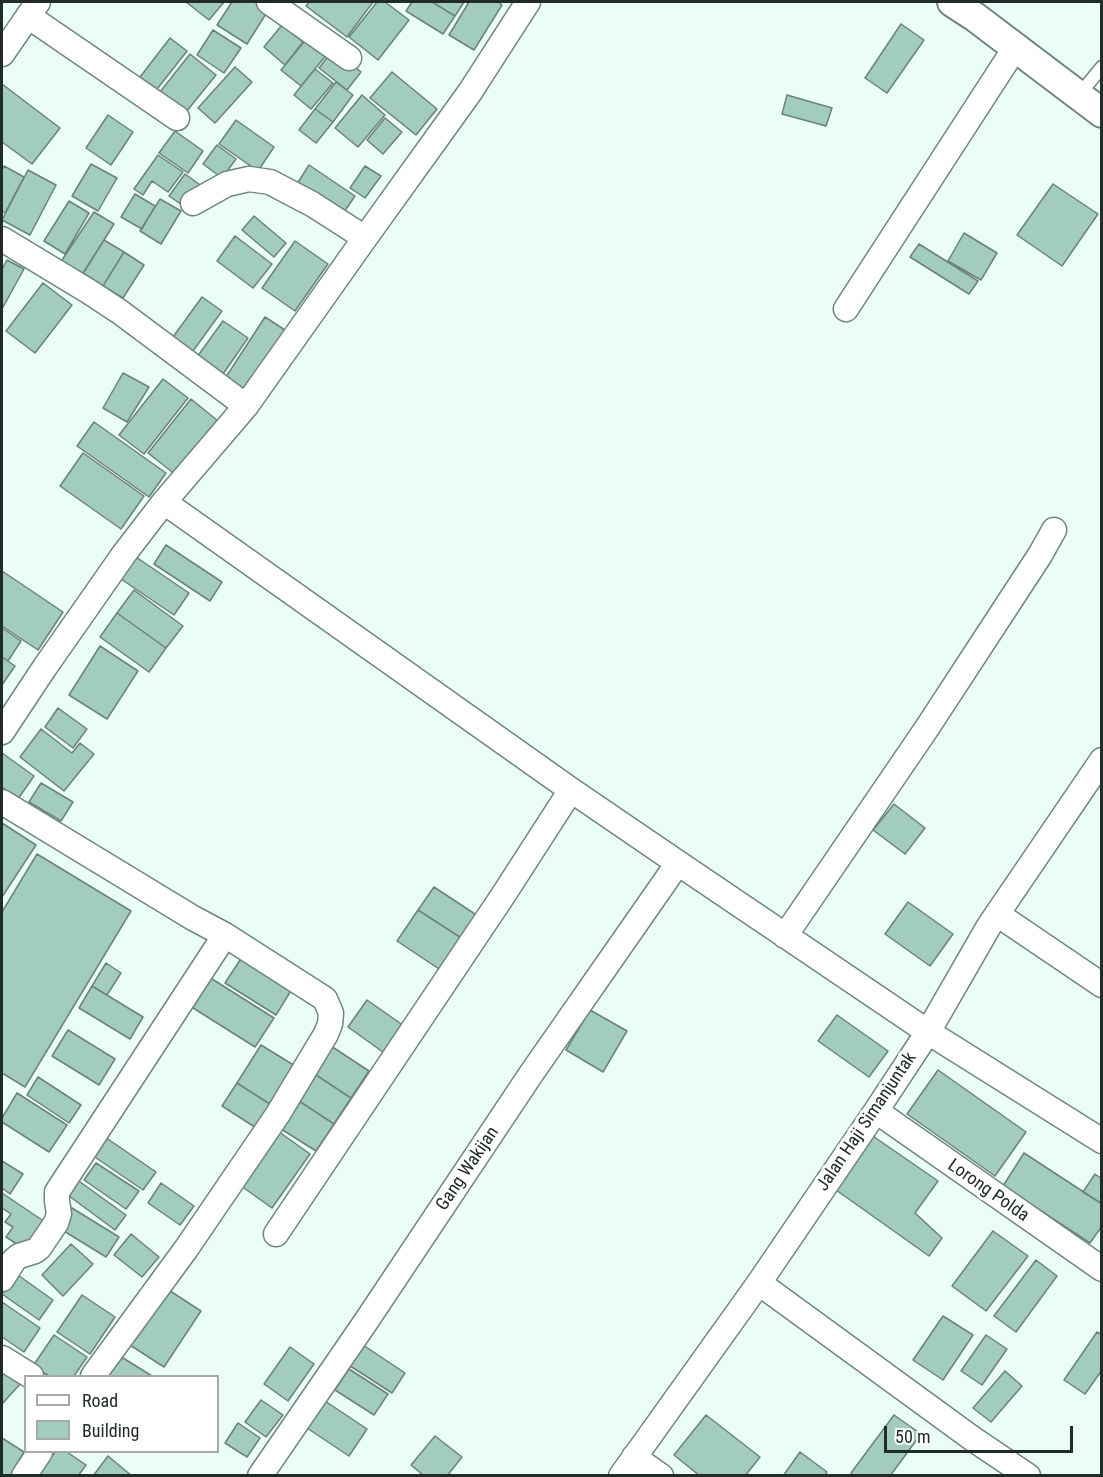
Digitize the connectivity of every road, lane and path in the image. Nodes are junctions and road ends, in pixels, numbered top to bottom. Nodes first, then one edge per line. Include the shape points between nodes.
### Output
1 (269, 2) edge
2 (528, 2) edge
3 (971, 7) edge
4 (33, 9) edge
5 (1015, 48) junction
6 (2, 54) edge
7 (349, 58) dead end
8 (1101, 66) edge
9 (1078, 96) junction
10 (1101, 113) edge
11 (177, 118) dead end
12 (193, 203) dead end
13 (365, 238) junction
14 (2, 240) edge
15 (846, 309) dead end
16 (246, 406) junction
17 (164, 502) junction
18 (1054, 530) dead end
19 (2, 732) edge
20 (1100, 767) edge
21 (571, 790) junction
22 (2, 802) edge
23 (678, 863) junction
24 (997, 914) junction
25 (225, 935) junction
26 (785, 936) junction
27 (1101, 985) edge
28 (928, 1032) junction
29 (876, 1112) junction
30 (1101, 1141) edge
31 (276, 1233) dead end
32 (1101, 1269) edge
33 (2, 1279) edge
34 (759, 1283) junction
35 (2, 1358) edge
36 (28, 1375) edge
37 (94, 1375) edge
38 (39, 1453) edge
39 (628, 1466) edge
40 (24, 1476) edge
41 (260, 1476) edge
42 (662, 1476) edge
43 (1028, 1476) edge

1 - 7 street
2 - 13 street via 470,92
3 - 5 street
4 - 6 street
4 - 11 street
5 - 9 street
5 - 15 street
8 - 9 lane
9 - 10 street
12 - 13 street via 227,184 249,179 270,182
13 - 16 street
14 - 16 street via 120,312
16 - 17 street
17 - 19 street
17 - 21 street
18 - 26 street via 927,728
20 - 24 street, Jalan Haji Simanjuntak
21 - 23 street
21 - 31 street
22 - 25 street
23 - 26 street
23 - 41 street, Gang Wakijan
24 - 27 street
24 - 28 street, Jalan Haji Simanjuntak
25 - 33 street via 57,1191 56,1224 39,1248 14,1260
25 - 37 street via 325,999 331,1013 330,1024 279,1114
26 - 28 street
28 - 29 street, Jalan Haji Simanjuntak
28 - 30 street
29 - 32 street, Lorong Polda
29 - 34 street, Jalan Haji Simanjuntak
34 - 39 street, Jalan Haji Simanjuntak
34 - 43 street
35 - 36 street
38 - 40 street
39 - 42 street

